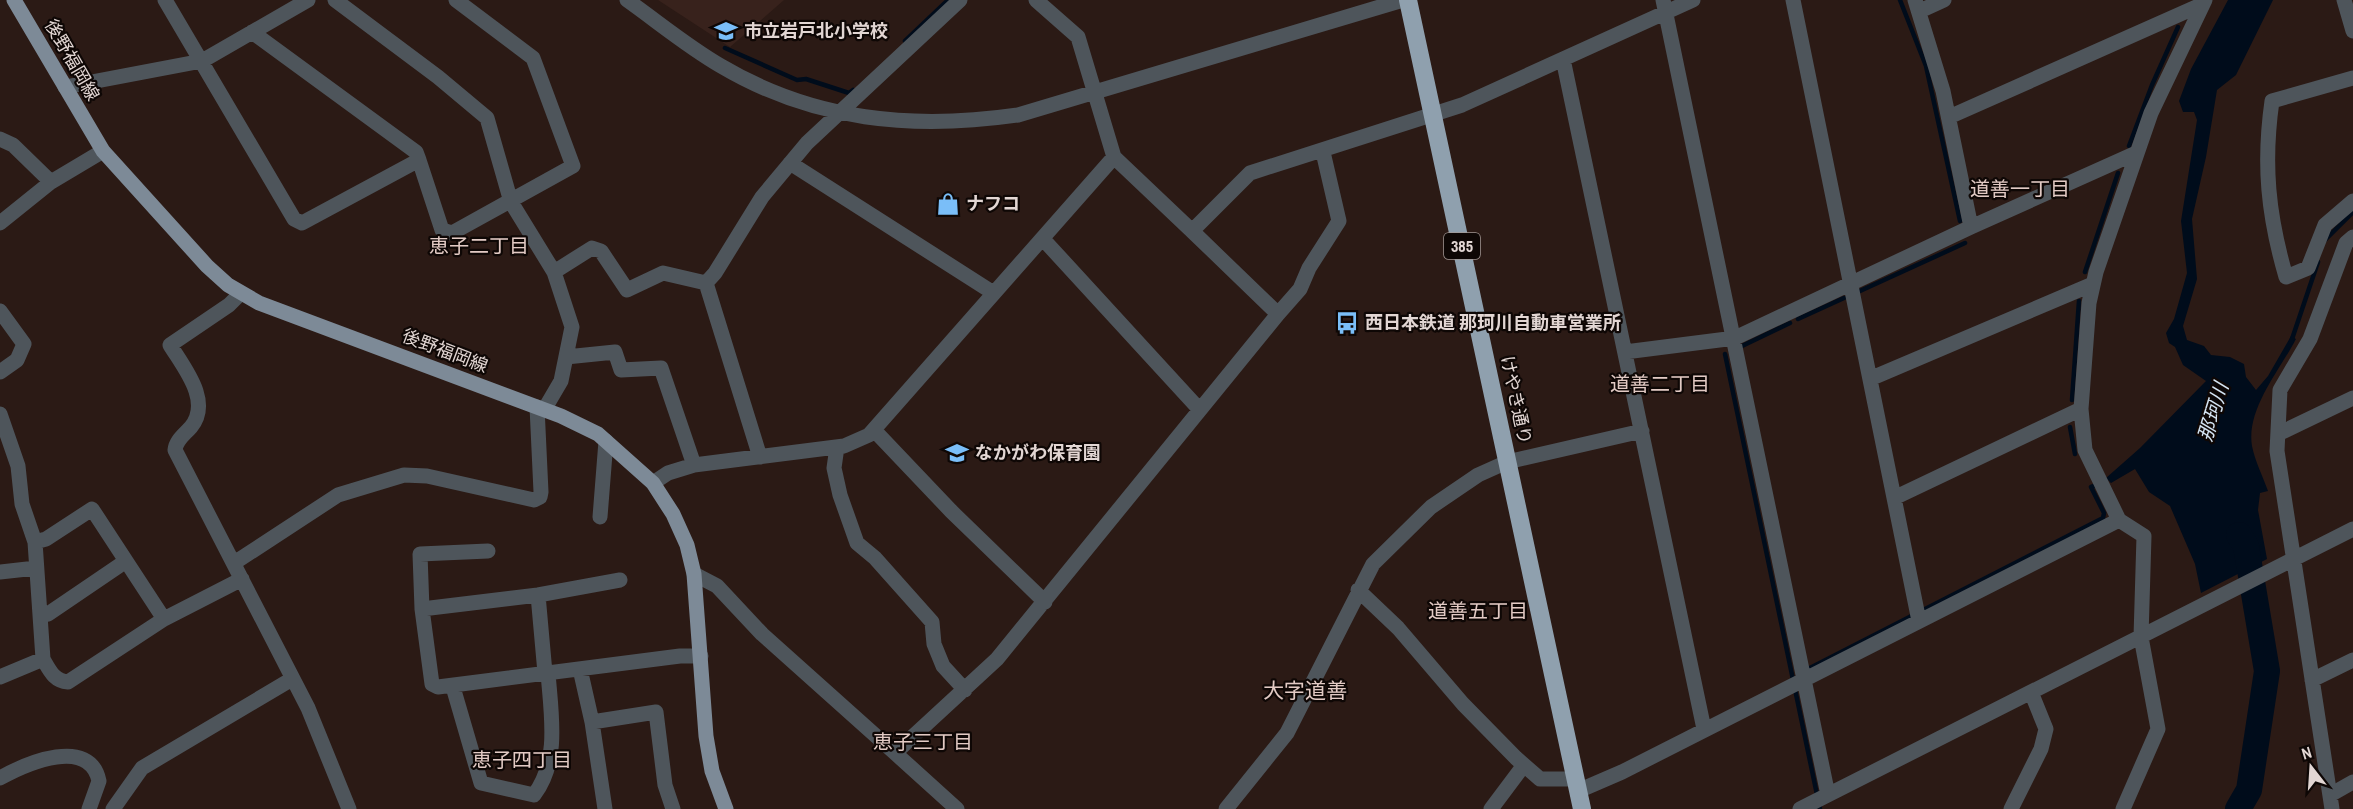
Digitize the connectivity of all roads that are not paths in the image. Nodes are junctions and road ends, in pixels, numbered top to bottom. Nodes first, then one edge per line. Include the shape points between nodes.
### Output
1 (14, 0) edge
2 (165, 0) edge
3 (308, 0) edge
4 (335, 0) edge
5 (456, 0) edge
6 (627, 0) edge
7 (960, 0) edge
8 (1036, 0) edge
9 (1403, 0) edge
10 (1408, 0) edge
11 (1693, 0) edge
12 (1793, 0) edge
13 (1944, 0) edge
14 (2344, 0) edge
15 (2204, 2) edge
16 (1917, 5) edge
17 (1664, 6) edge
18 (2353, 31) edge
19 (252, 32) junction
20 (1563, 59) junction
21 (202, 61) junction
22 (2353, 78) edge
23 (66, 87) junction
24 (1094, 93) junction
25 (839, 112) junction
26 (1433, 114) junction
27 (1948, 117) junction
28 (0, 139) edge
29 (103, 152) junction
30 (1323, 152) junction
31 (2136, 153) junction
32 (1114, 157) junction
33 (419, 160) junction
34 (790, 163) junction
35 (51, 183) junction
36 (2353, 201) edge
37 (511, 202) junction
38 (0, 223) edge
39 (1971, 227) junction
40 (1192, 231) junction
41 (2353, 237) edge
42 (1043, 239) junction
43 (554, 272) junction
44 (706, 283) junction
45 (1851, 283) junction
46 (2093, 284) junction
47 (992, 292) junction
48 (241, 293) junction
49 (0, 310) edge
50 (1278, 314) junction
51 (1735, 338) junction
52 (1625, 352) junction
53 (566, 357) junction
54 (0, 372) edge
55 (1872, 378) junction
56 (2353, 398) edge
57 (541, 409) junction
58 (1199, 409) junction
59 (2081, 409) junction
60 (0, 414) edge
61 (874, 430) junction
62 (1642, 431) junction
63 (2278, 434) junction
64 (606, 441) junction
65 (837, 447) junction
66 (7, 456) edge
67 (760, 457) junction
68 (1507, 462) junction
69 (694, 465) junction
70 (653, 483) junction
71 (1894, 498) junction
72 (600, 517) dead end
73 (2119, 520) junction
74 (2353, 529) edge
75 (34, 542) junction
76 (488, 551) dead end
77 (126, 561) junction
78 (2291, 561) junction
79 (234, 563) junction
80 (36, 568) junction
81 (0, 572) edge
82 (694, 574) junction
83 (242, 579) junction
84 (620, 580) dead end
85 (1358, 590) junction
86 (538, 595) junction
87 (1045, 602) junction
88 (422, 609) junction
89 (42, 615) junction
90 (164, 619) junction
91 (1919, 621) junction
92 (2145, 635) junction
93 (701, 656) junction
94 (43, 659) junction
95 (2353, 660) edge
96 (580, 669) junction
97 (547, 673) junction
98 (0, 677) edge
99 (292, 679) junction
100 (1805, 679) junction
101 (2312, 680) junction
102 (453, 687) junction
103 (965, 690) junction
104 (2031, 692) junction
105 (592, 722) junction
106 (1704, 729) junction
107 (895, 753) junction
108 (1524, 765) junction
109 (0, 778) edge
110 (2353, 782) edge
111 (1577, 785) junction
112 (1828, 795) junction
113 (2331, 802) edge
114 (950, 807) edge
115 (89, 809) edge
116 (113, 809) edge
117 (349, 809) edge
118 (604, 809) edge
119 (673, 809) edge
120 (726, 809) edge
121 (1226, 809) edge
122 (1491, 809) edge
123 (1582, 809) edge
124 (1800, 809) edge
125 (2011, 809) edge
126 (2123, 809) edge

1 - 23 main road, 後野福岡線
2 - 21 street
3 - 19 street
4 - 37 street via 438,76 487,118
5 - 37 street via 533,58 573,166
6 - 25 street via 720,66 800,103
7 - 25 street
8 - 24 street via 1078,37
9 - 24 street
10 - 26 highway, けやき通り / 385
11 - 17 street
12 - 45 street
13 - 16 street
14 - 18 street
15 - 27 street
15 - 31 street
16 - 27 street
17 - 20 street
17 - 51 street
19 - 21 street
19 - 33 street via 416,152
20 - 26 street via 1462,105
20 - 52 street
21 - 23 street
21 - 33 street via 294,219 302,223
22 - 36 street via 2272,101 2266,144 2270,203 2286,277 2308,268 2325,225
23 - 29 main road, 後野福岡線
24 - 25 street via 1018,115 964,123 889,120
24 - 32 street
25 - 34 street
26 - 30 street
26 - 68 highway, けやき通り / 385
27 - 39 street
28 - 35 street via 13,144
29 - 35 street
29 - 48 main road, 後野福岡線 via 207,266
30 - 40 street via 1250,173
30 - 50 street via 1339,221 1300,290
31 - 39 street
31 - 46 street
32 - 40 street
32 - 42 street
33 - 37 street via 446,233
34 - 44 street via 762,197
34 - 47 street
35 - 38 street
37 - 43 street
39 - 45 street
40 - 50 street
41 - 63 street via 2346,243 2310,339 2280,390
42 - 47 street
42 - 58 street
43 - 44 street via 592,248 601,251 627,290 663,273
43 - 53 street via 572,327
44 - 67 street
45 - 51 street
45 - 55 street
46 - 55 street
46 - 59 street
47 - 61 street
48 - 57 main road, 後野福岡線
48 - 79 street via 170,345 192,382 199,404 195,422 175,450
49 - 54 street via 24,344 17,360
50 - 58 street
51 - 52 street
51 - 100 street
52 - 62 street
53 - 57 street via 561,381
53 - 69 street via 615,352 621,370 661,368
55 - 71 street
56 - 63 street
57 - 64 main road, 後野福岡線
57 - 79 street via 540,497 534,500 427,476 394,478 338,495
58 - 87 street
59 - 71 street
59 - 73 street via 2085,450
60 - 66 street
61 - 65 street
61 - 87 street
62 - 68 street
62 - 106 street
63 - 78 street
64 - 70 main road, 後野福岡線
64 - 72 street
65 - 67 street
65 - 103 street via 834,468 857,543 932,622 934,644 943,666
66 - 75 street via 18,466 22,504
67 - 69 street
68 - 85 street via 1478,475 1431,507 1373,564
68 - 111 highway, けやき通り / 385
69 - 70 street via 668,473
70 - 82 main road, 後野福岡線 via 687,545
71 - 91 street
73 - 91 street
73 - 92 street via 2144,536
74 - 78 street
75 - 77 street via 46,539 92,509
75 - 80 street
76 - 88 street via 420,554
77 - 89 street
77 - 90 street
78 - 92 street
78 - 101 street
79 - 83 street
80 - 81 street
80 - 89 street
82 - 93 main road, 後野福岡線
82 - 107 street via 717,586 762,634
83 - 90 street
83 - 99 street
84 - 86 street
85 - 108 street
85 - 121 street via 1287,733
86 - 88 street
86 - 97 street
87 - 103 street
88 - 102 street via 432,684
89 - 94 street
90 - 94 street via 68,682 53,676
91 - 100 street
92 - 104 street
92 - 126 street via 2158,729
93 - 96 street
93 - 120 main road, 後野福岡線 via 706,736 712,771
94 - 98 street
95 - 101 street
96 - 97 street
96 - 105 street
97 - 102 street
97 - 102 street via 553,745 545,775 534,795 482,783
99 - 116 street via 142,768
99 - 117 street via 308,708
100 - 106 street
100 - 112 street
101 - 113 street
103 - 107 street
104 - 112 street
104 - 125 street via 2046,729 2041,749
105 - 118 street
105 - 119 street via 656,711 665,785
106 - 111 street via 1595,785
107 - 114 street
108 - 111 street via 1540,779
108 - 122 street
109 - 115 street via 46,759 83,757 91,762 99,781
110 - 113 street
111 - 123 highway, けやき通り / 385
112 - 124 street

